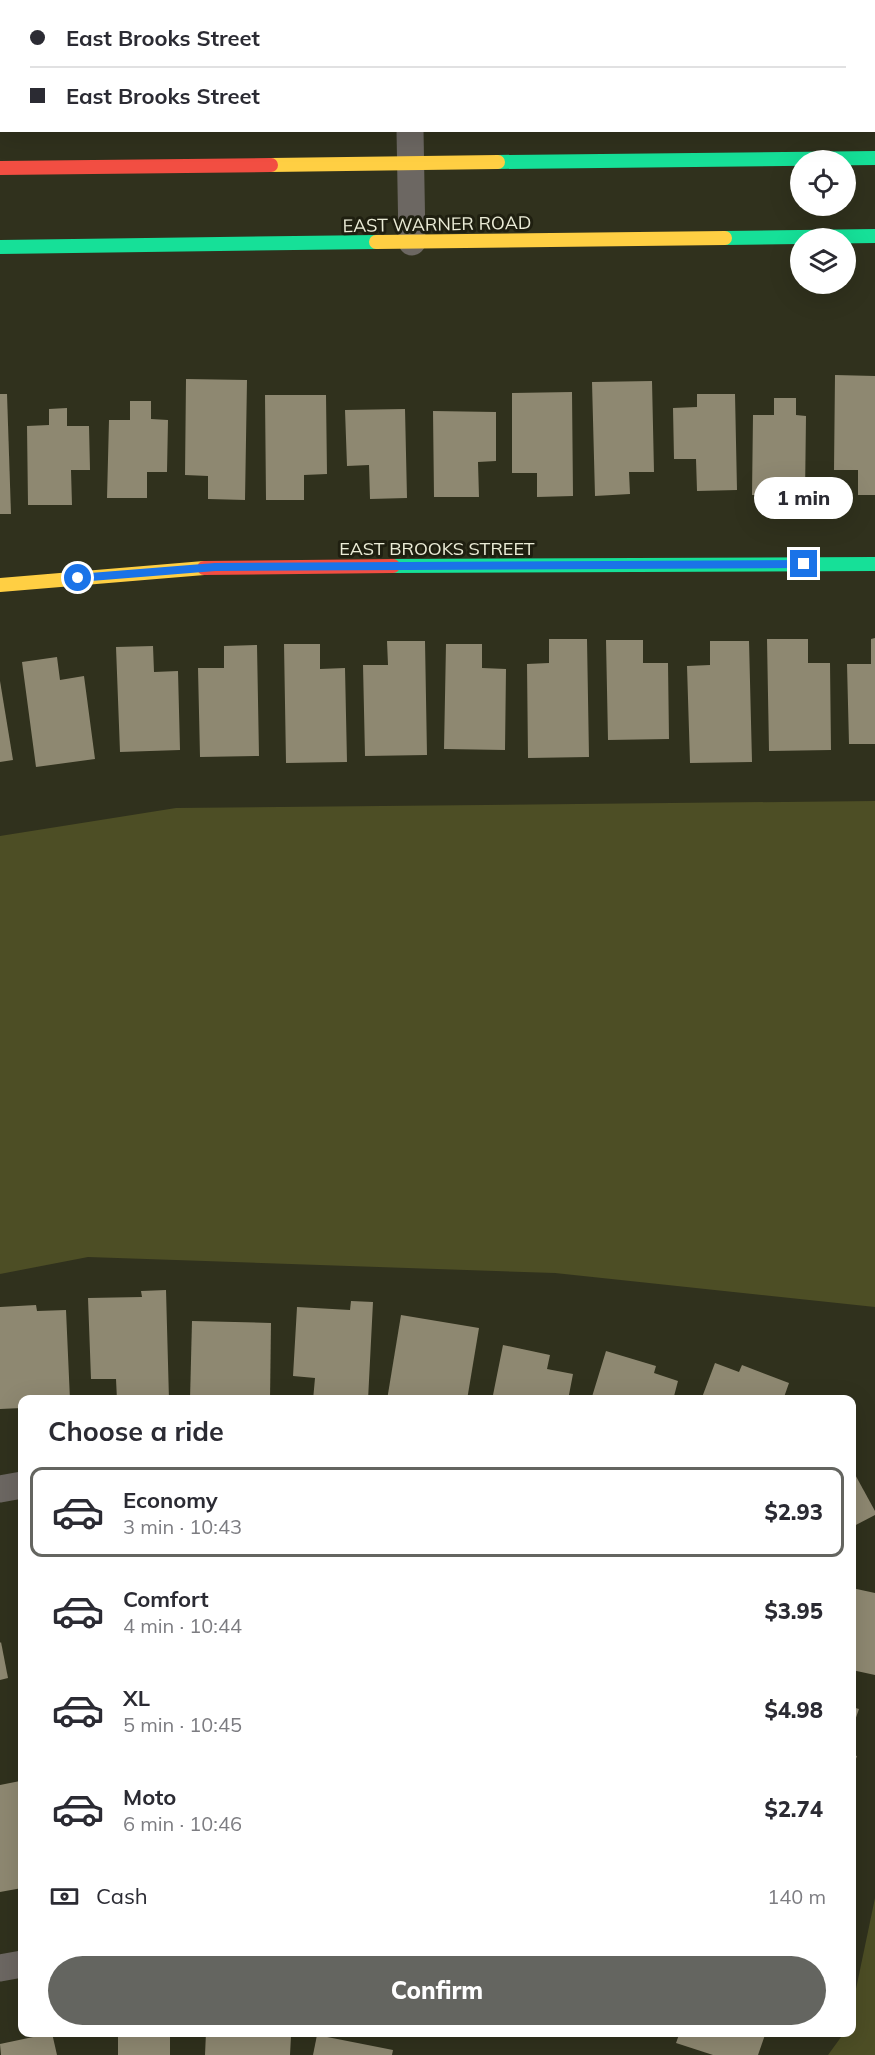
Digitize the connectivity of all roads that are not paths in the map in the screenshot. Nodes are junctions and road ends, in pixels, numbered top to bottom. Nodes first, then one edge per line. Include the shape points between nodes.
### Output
1 (410, 132) edge
2 (875, 158) edge
3 (412, 164) junction
4 (0, 168) edge
5 (875, 236) edge
6 (412, 242) junction
7 (0, 247) edge
8 (875, 564) edge
9 (0, 585) edge
10 (18, 1486) edge
11 (0, 1489) edge
12 (18, 1965) edge
13 (0, 1968) edge

1 - 3 street
2 - 3 main road
3 - 4 main road
3 - 6 street
5 - 6 main road, EAST WARNER ROAD
6 - 7 main road, EAST WARNER ROAD
8 - 9 main road, EAST BROOKS STREET via 215,567
10 - 11 street
12 - 13 street

